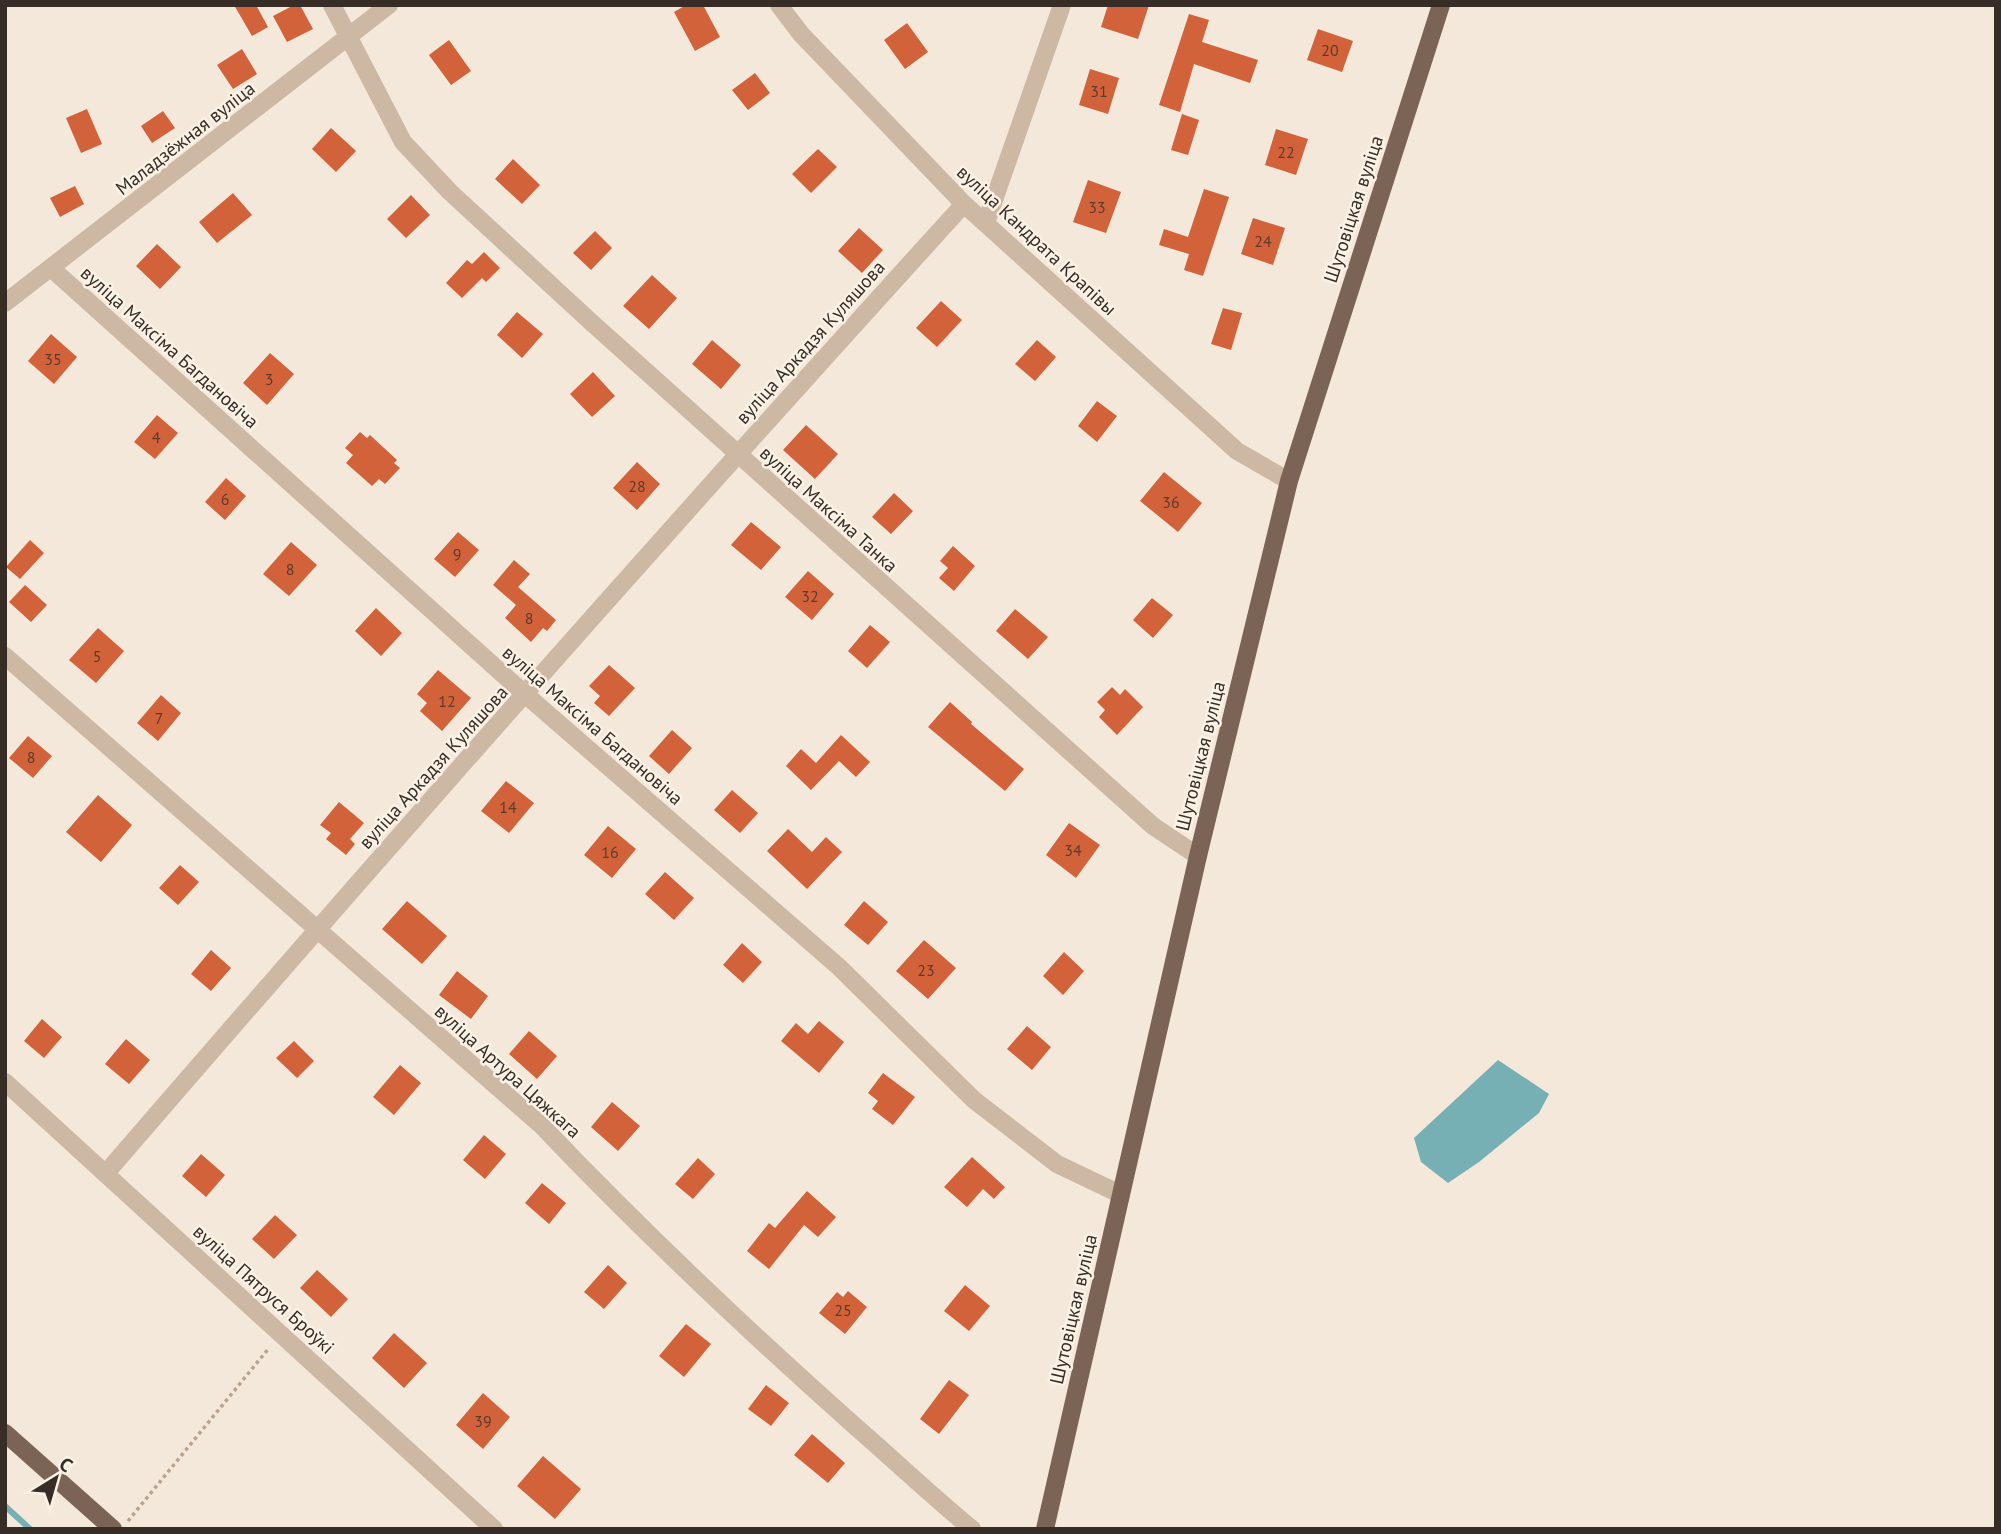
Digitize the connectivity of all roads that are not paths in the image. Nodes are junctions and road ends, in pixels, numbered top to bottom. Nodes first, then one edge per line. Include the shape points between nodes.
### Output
1 (332, 5) edge
2 (389, 5) edge
3 (779, 5) edge
4 (1062, 5) edge
5 (1441, 5) edge
6 (348, 36) junction
7 (964, 204) junction
8 (986, 223) junction
9 (51, 268) junction
10 (5, 303) edge
11 (737, 454) junction
12 (1289, 481) junction
13 (5, 656) edge
14 (526, 695) junction
15 (1198, 856) junction
16 (316, 930) junction
17 (5, 1082) edge
18 (106, 1173) junction
19 (1120, 1194) junction
20 (5, 1433) edge
21 (113, 1529) edge
22 (494, 1529) edge
23 (972, 1529) edge
24 (1045, 1529) edge

1 - 6 street, вуліца Максіма Танка
2 - 6 street, Маладзёжная вуліца
3 - 7 street, вуліца Кандрата Крапівы
4 - 8 street
5 - 12 main road, Шутовіцкая вуліца
6 - 9 street, Маладзёжная вуліца
6 - 11 street, вуліца Максіма Танка via 403,142 450,192
7 - 8 street, вуліца Кандрата Крапівы
7 - 11 street, вуліца Аркадзя Куляшова
8 - 12 street, вуліца Кандрата Крапівы via 1237,451
9 - 10 street, Маладзёжная вуліца
9 - 14 street, вуліца Максіма Багдановіча
11 - 14 street, вуліца Аркадзя Куляшова
11 - 15 street, вуліца Максіма Танка via 1153,827
12 - 15 main road, Шутовіцкая вуліца
13 - 16 street, вуліца Артура Цяжкага
14 - 16 street, вуліца Аркадзя Куляшова
14 - 19 street, вуліца Максіма Багдановіча via 839,968 974,1100 1057,1164
15 - 19 main road, Шутовіцкая вуліца
16 - 18 street, вуліца Аркадзя Куляшова
16 - 23 street, вуліца Артура Цяжкага via 542,1126 783,1363
17 - 18 street, вуліца Пятруся Броўкі
18 - 22 street, вуліца Пятруся Броўкі
19 - 24 main road, Шутовіцкая вуліца
20 - 21 main road

